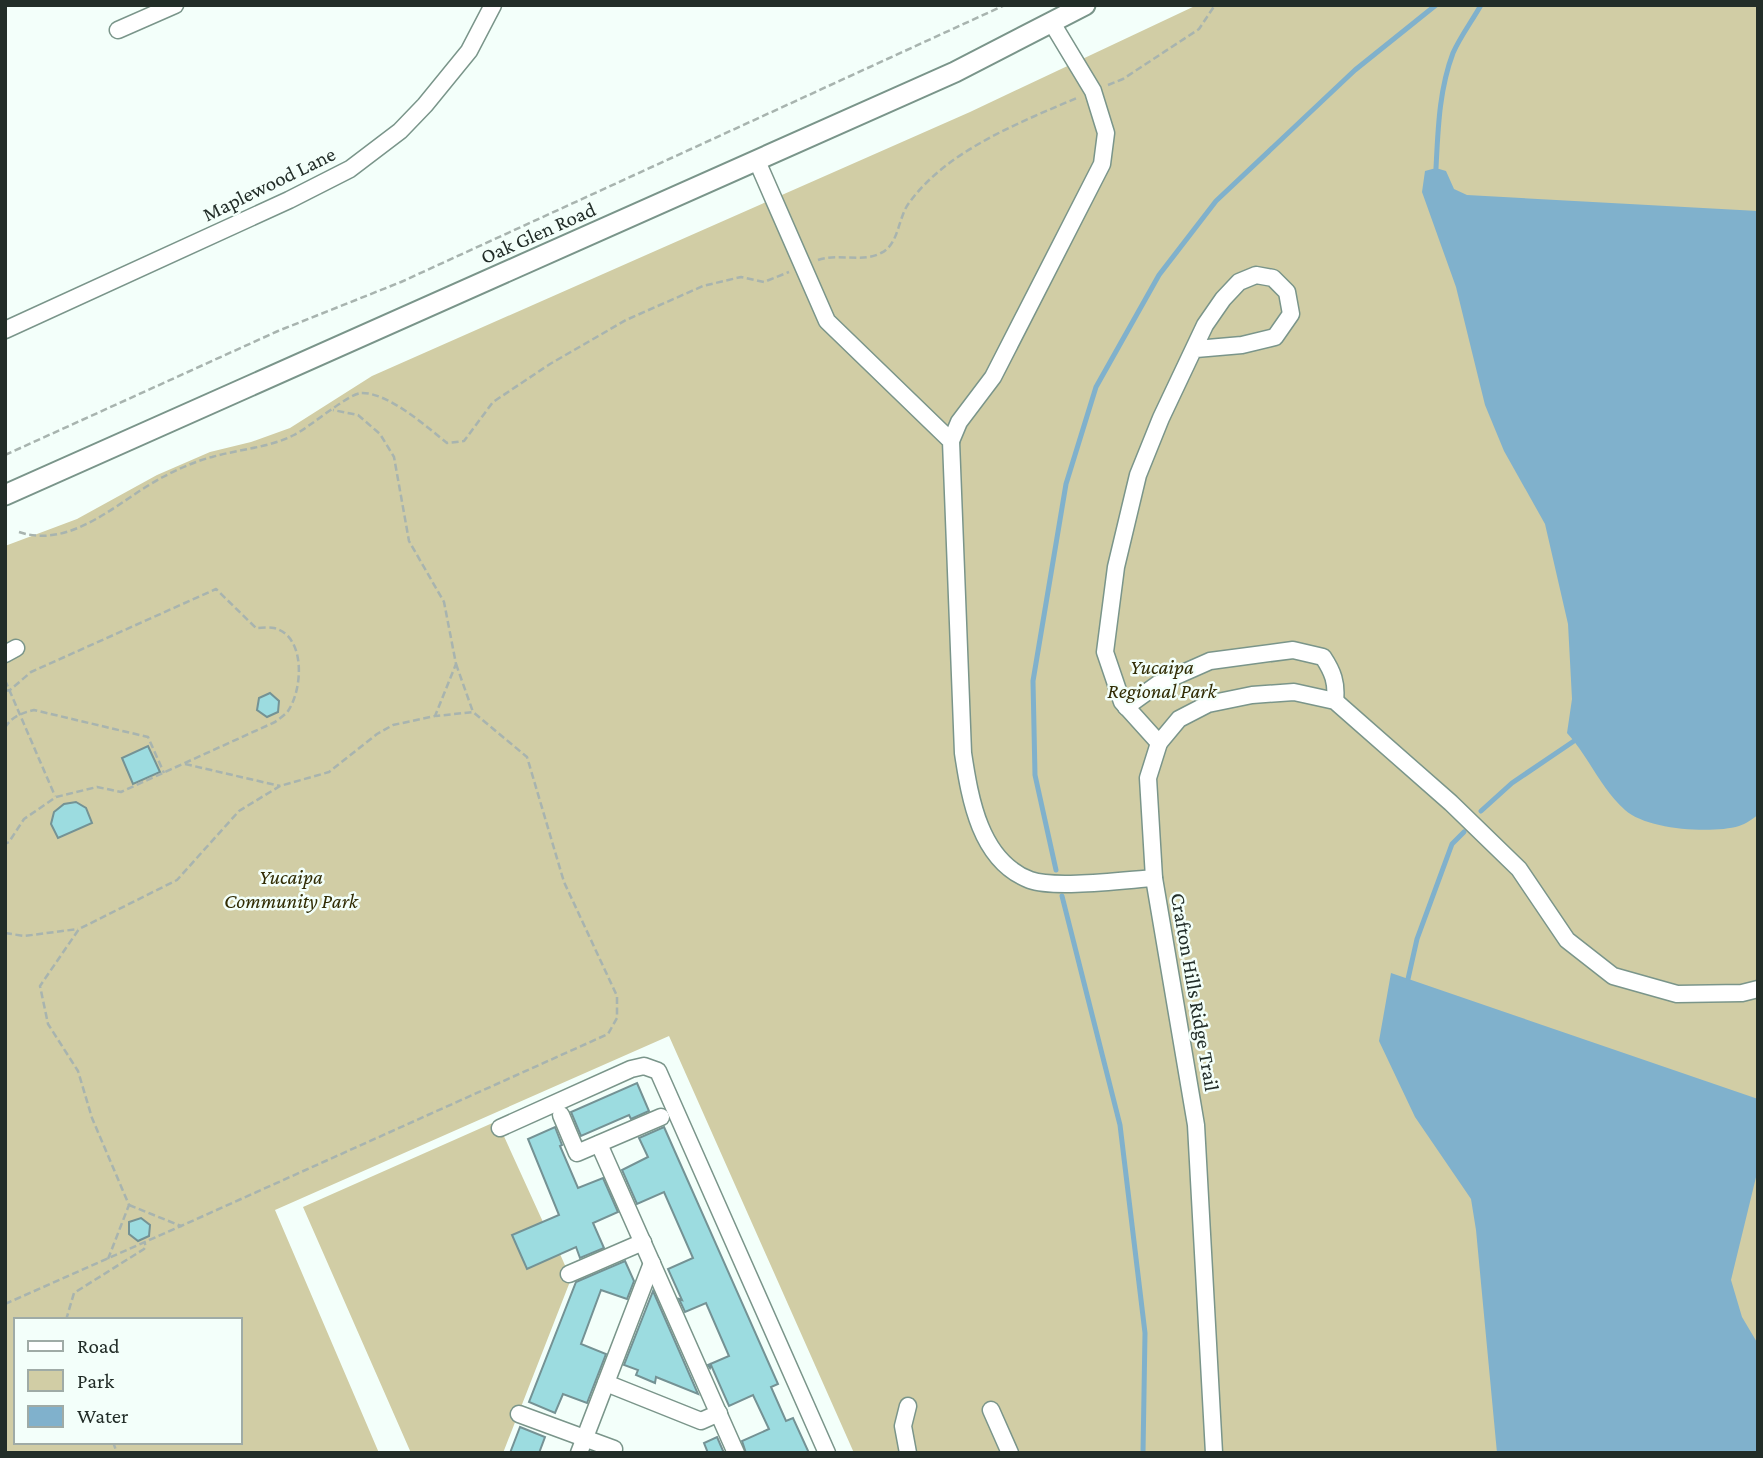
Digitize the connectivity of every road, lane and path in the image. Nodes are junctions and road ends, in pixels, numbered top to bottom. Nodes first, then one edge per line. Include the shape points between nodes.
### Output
1 (175, 5) edge
2 (493, 5) edge
3 (1005, 5) edge
4 (1085, 5) edge
5 (1215, 5) edge
6 (1052, 23) junction
7 (118, 30) dead end
8 (1093, 91) junction
9 (757, 161) junction
10 (803, 267) junction
11 (5, 330) edge
12 (1196, 349) junction
13 (333, 410) junction
14 (951, 441) junction
15 (5, 455) edge
16 (5, 495) edge
17 (19, 532) dead end
18 (456, 664) junction
19 (5, 680) edge
20 (8, 690) edge
21 (1335, 701) junction
22 (1126, 707) junction
23 (473, 712) junction
24 (21, 713) junction
25 (435, 716) junction
26 (5, 729) edge
27 (1159, 743) junction
28 (183, 763) junction
29 (164, 773) junction
30 (280, 786) junction
31 (56, 797) junction
32 (5, 844) edge
33 (1154, 878) junction
34 (79, 929) junction
35 (5, 933) edge
36 (1758, 989) edge
37 (561, 1115) dead end
38 (661, 1117) dead end
39 (500, 1128) dead end
40 (599, 1144) junction
41 (129, 1205) junction
42 (181, 1226) junction
43 (144, 1242) junction
44 (643, 1242) junction
45 (108, 1259) junction
46 (652, 1263) junction
47 (569, 1274) dead end
48 (5, 1304) edge
49 (67, 1318) edge
50 (606, 1382) junction
51 (908, 1406) dead end
52 (991, 1410) dead end
53 (719, 1413) junction
54 (519, 1414) dead end
55 (582, 1446) edge
56 (614, 1449) dead end
57 (736, 1453) edge
58 (827, 1453) edge
59 (908, 1453) edge
60 (1010, 1453) edge
61 (1214, 1453) edge

1 - 7 street
2 - 11 street, Maplewood Lane via 469,51 425,105 400,131 350,169
3 - 15 path via 401,282 278,331
4 - 6 main road, Oak Glen Road
5 - 8 path via 1199,29 1124,79
6 - 8 street
6 - 9 main road, Oak Glen Road
8 - 10 path via 1009,128 949,162 908,204 893,241 882,253 827,257
8 - 14 street via 1106,133 1102,164 993,377 959,422
9 - 10 street
9 - 16 main road, Oak Glen Road
10 - 13 path via 764,282 741,277 703,286 626,320 493,402 464,441 447,443 394,403 364,393 354,394
10 - 14 street via 827,321
12 - 12 street via 1205,325 1239,282 1256,275 1273,278 1287,292 1291,314 1275,337
12 - 22 street via 1138,475 1116,567 1105,652
13 - 17 path via 287,439 212,457 162,477 88,523 33,536
13 - 18 path via 358,415 380,434 394,457 410,541 444,602
14 - 33 street, Crafton Hills Ridge Trail via 963,753 971,803 987,840 1007,867 1032,880 1063,883
18 - 23 path
18 - 25 path
19 - 20 path
20 - 24 path
20 - 28 path via 31,672 216,589 257,628 274,628 291,638 299,673 288,712
21 - 22 street via 1333,671 1323,657 1293,650 1210,661 1158,684
21 - 27 street via 1294,692 1209,704 1179,719
21 - 36 street via 1519,869 1567,940 1613,976 1677,994
22 - 27 street
23 - 25 path
23 - 42 path via 527,757 564,882 617,996 617,1018 608,1034
24 - 26 path
24 - 29 path via 34,710 148,737
24 - 31 path
25 - 30 path via 393,725 329,772
27 - 33 street via 1148,778
28 - 29 path
28 - 30 path
29 - 31 path via 121,792 97,787
30 - 34 path via 239,811 177,880
31 - 32 path via 24,819
33 - 61 street, Crafton Hills Ridge Trail via 1196,1125
34 - 35 path via 24,936
34 - 41 path via 40,986 48,1024 78,1071 92,1118
37 - 40 street via 577,1153
38 - 40 street
39 - 58 street via 631,1069 649,1066 657,1071
40 - 44 street
41 - 42 path
41 - 45 path
42 - 43 path
43 - 45 path
43 - 49 path via 144,1250 74,1293
44 - 46 street
44 - 47 street
45 - 48 path
46 - 50 street
46 - 53 street
50 - 53 street via 701,1421
50 - 55 street
51 - 59 street via 903,1426
52 - 60 street
53 - 57 street
54 - 55 street
55 - 56 street

